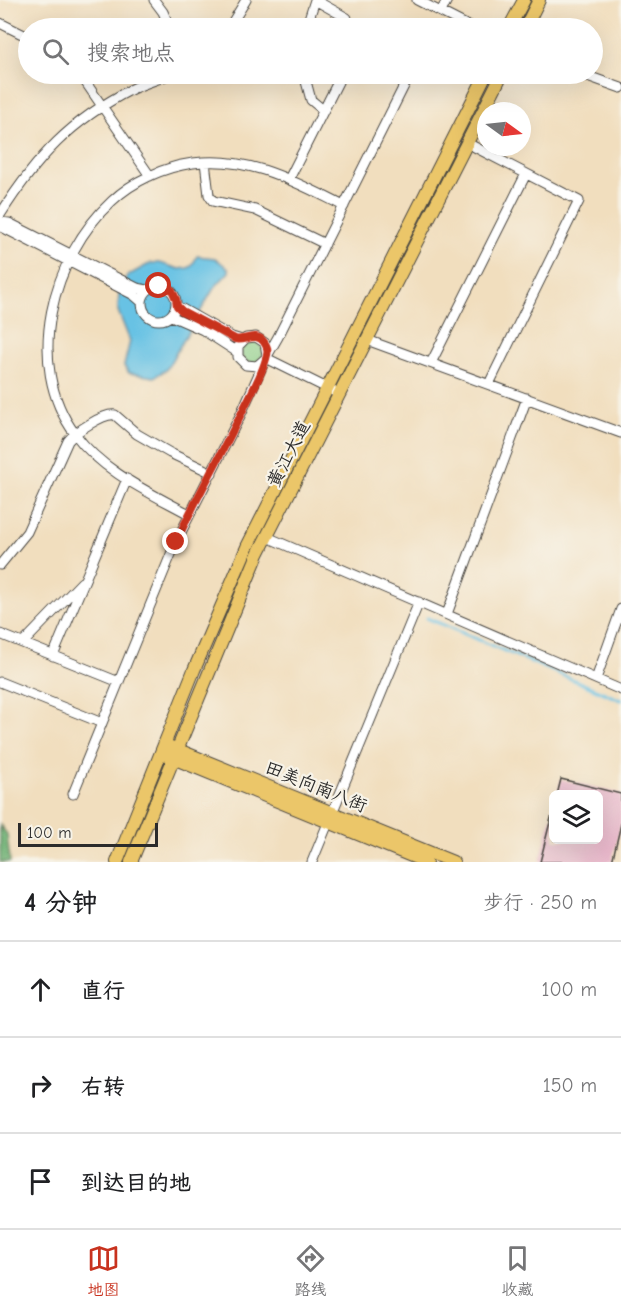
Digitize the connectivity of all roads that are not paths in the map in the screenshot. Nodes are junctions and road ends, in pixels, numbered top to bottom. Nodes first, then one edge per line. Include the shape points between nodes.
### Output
1 (154, 0) edge
2 (246, 0) edge
3 (315, 0) edge
4 (417, 0) edge
5 (447, 0) edge
6 (524, 0) edge
7 (539, 0) edge
8 (441, 12) junction
9 (166, 18) edge
10 (235, 18) edge
11 (309, 18) edge
12 (347, 18) edge
13 (453, 18) edge
14 (514, 18) edge
15 (530, 18) edge
16 (0, 23) edge
17 (18, 32) edge
18 (603, 82) edge
19 (87, 84) edge
20 (145, 84) edge
21 (307, 84) edge
22 (337, 84) edge
23 (405, 84) edge
24 (481, 84) edge
25 (497, 84) edge
26 (621, 88) edge
27 (103, 105) junction
28 (323, 111) junction
29 (467, 143) junction
30 (205, 162) junction
31 (526, 174) junction
32 (150, 176) junction
33 (289, 179) junction
34 (344, 206) junction
35 (0, 215) edge
36 (0, 224) edge
37 (325, 244) junction
38 (70, 258) junction
39 (121, 284) junction
40 (147, 290) junction
41 (142, 302) junction
42 (177, 306) junction
43 (171, 315) junction
44 (205, 327) junction
45 (367, 339) junction
46 (242, 340) junction
47 (237, 352) junction
48 (266, 358) junction
49 (431, 363) junction
50 (489, 384) junction
51 (327, 388) junction
52 (339, 394) junction
53 (527, 398) junction
54 (621, 433) edge
55 (75, 434) junction
56 (212, 472) junction
57 (127, 479) junction
58 (189, 514) junction
59 (267, 537) junction
60 (0, 565) edge
61 (86, 579) junction
62 (419, 602) junction
63 (621, 609) edge
64 (447, 614) junction
65 (0, 634) edge
66 (23, 643) junction
67 (53, 656) junction
68 (596, 680) junction
69 (0, 682) edge
70 (119, 682) junction
71 (621, 690) edge
72 (102, 723) junction
73 (162, 749) junction
74 (175, 754) junction
75 (73, 794) dead end
76 (330, 817) junction
77 (117, 862) edge
78 (131, 862) edge
79 (312, 862) edge
80 (426, 862) edge
81 (453, 862) edge

1 - 9 street
2 - 10 street
3 - 11 street
3 - 12 street
4 - 8 street
5 - 8 street
6 - 14 main road
7 - 15 main road
8 - 13 street
16 - 17 street
18 - 26 street
19 - 27 street
20 - 27 street
21 - 28 street via 311,100
22 - 28 street
23 - 34 street
24 - 51 main road, 黄江大道
25 - 29 main road, 黄江大道
27 - 32 street
27 - 35 street via 41,157
28 - 33 street
29 - 31 street
29 - 45 main road, 黄江大道
30 - 32 street
30 - 33 street via 259,168
30 - 37 street via 213,201 255,210
31 - 49 street
31 - 50 street via 579,201
32 - 38 street via 113,200
33 - 34 street
34 - 37 street
36 - 38 street via 9,223
37 - 48 street
38 - 39 street
38 - 55 street via 48,334 48,361 61,412
39 - 40 street
39 - 41 street
40 - 41 street
40 - 42 street via 167,287 175,295
41 - 43 street via 153,319 164,320
42 - 43 street
42 - 44 street
43 - 44 street
44 - 46 street
44 - 47 street
45 - 49 street
45 - 52 main road, 黄江大道
46 - 47 street
46 - 48 street via 251,336 262,339 267,346
47 - 48 street via 239,360 248,366 259,365
48 - 51 street
48 - 56 street
49 - 50 street
50 - 53 street
51 - 52 street
51 - 73 main road, 黄江大道 via 247,547
52 - 59 main road, 黄江大道
53 - 54 street
53 - 64 street
55 - 56 street via 112,414 137,434
55 - 57 street
55 - 60 street via 61,454 27,532
56 - 58 street
57 - 58 street
57 - 61 street
58 - 70 street
59 - 62 street
59 - 74 main road, 黄江大道
61 - 66 street
61 - 67 street
62 - 64 street
62 - 76 street
63 - 68 street
64 - 68 street
65 - 66 street
66 - 67 street
67 - 70 street
68 - 71 street
69 - 72 street
70 - 72 street
72 - 75 street
73 - 74 main road, 田美向南八街
73 - 77 main road, 黄江大道
74 - 76 main road, 田美向南八街
74 - 78 main road, 黄江大道
76 - 79 street
76 - 80 main road, 田美向南八街
76 - 81 main road, 田美向南八街

